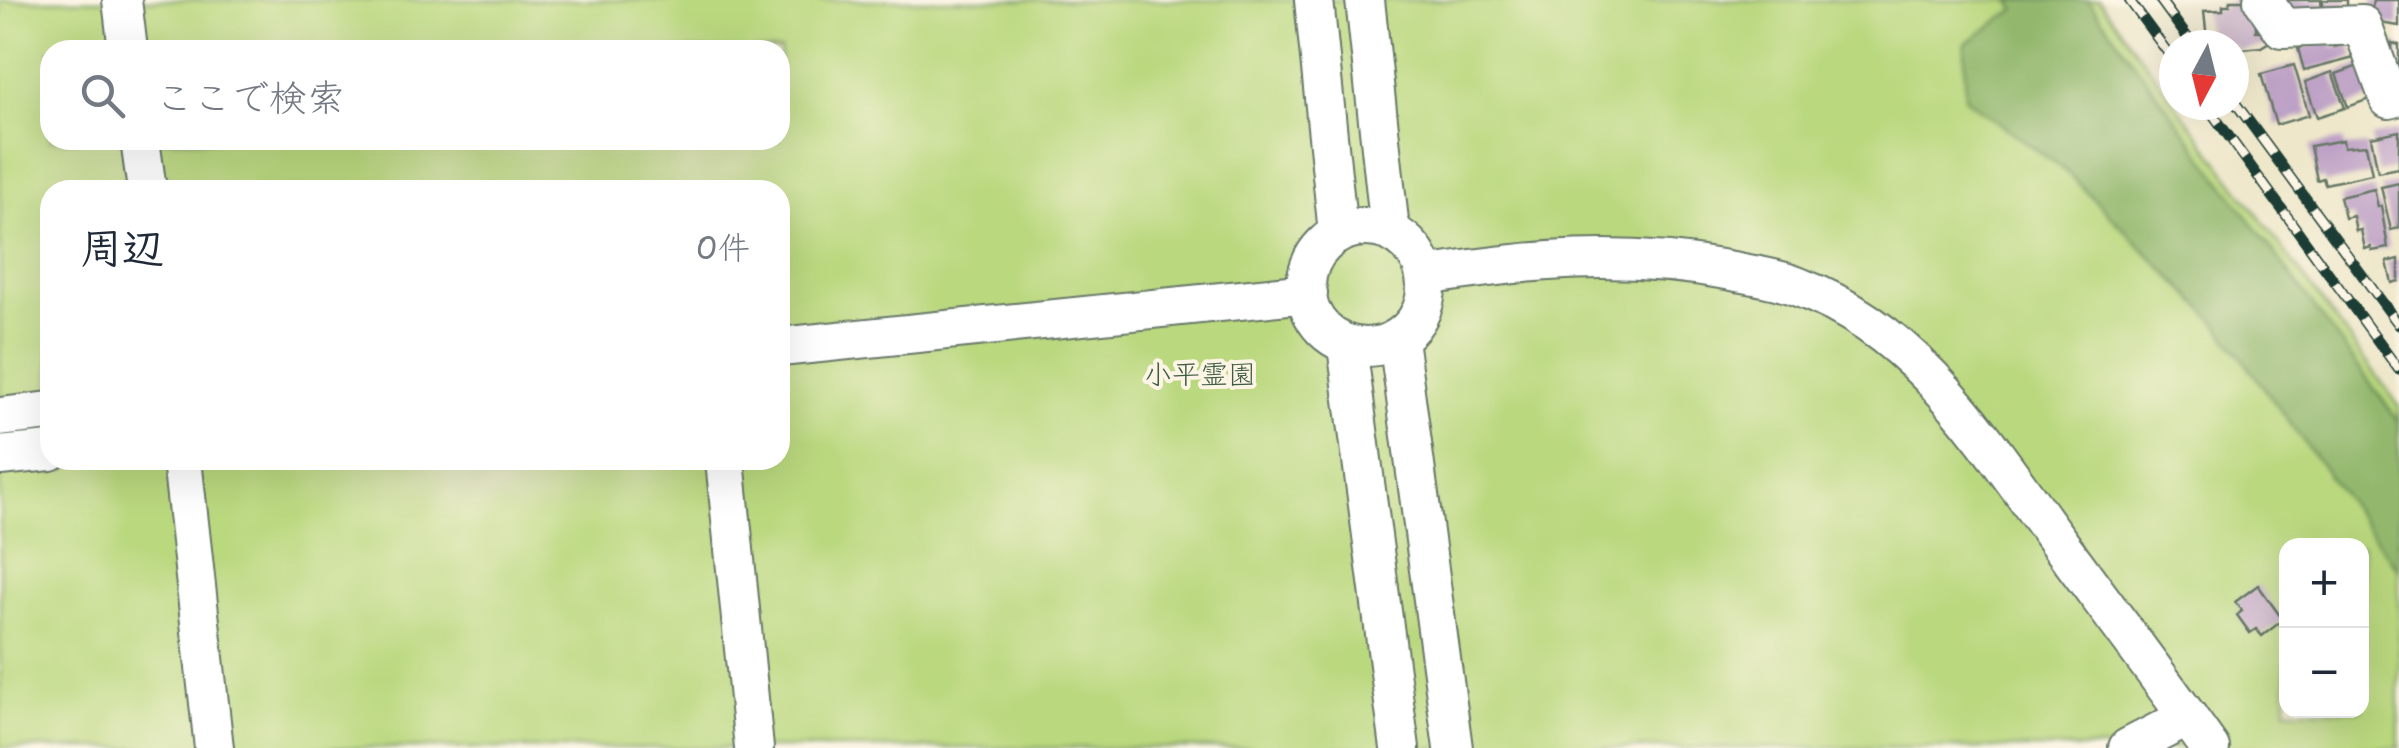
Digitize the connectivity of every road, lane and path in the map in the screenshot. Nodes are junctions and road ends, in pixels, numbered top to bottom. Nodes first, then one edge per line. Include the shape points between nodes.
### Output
1 (122, 0) edge
2 (1314, 0) edge
3 (1365, 0) edge
4 (2263, 0) edge
5 (127, 40) edge
6 (2394, 98) edge
7 (141, 150) edge
8 (146, 180) edge
9 (1390, 231) junction
10 (1338, 233) junction
11 (1425, 276) junction
12 (1308, 293) junction
13 (1398, 340) junction
14 (790, 346) edge
15 (1347, 346) junction
16 (40, 412) edge
17 (0, 417) edge
18 (40, 451) edge
19 (0, 456) edge
20 (183, 470) edge
21 (726, 470) edge
22 (2188, 717) junction
23 (214, 748) edge
24 (754, 748) edge
25 (1400, 748) edge
26 (1453, 748) edge
27 (2128, 748) edge
28 (2210, 748) edge

1 - 5 lane
2 - 10 lane
3 - 9 lane
4 - 6 lane via 2282,28 2362,26
7 - 8 lane
9 - 10 lane via 1362,226
9 - 11 lane via 1413,250
10 - 12 lane via 1319,250
11 - 13 lane via 1416,321
11 - 22 lane via 1546,260 1663,260 1785,282 1866,321 1952,397
12 - 14 lane
12 - 15 lane via 1324,332
13 - 15 lane
13 - 26 lane
15 - 25 lane
16 - 17 lane
18 - 19 lane
20 - 23 lane
21 - 24 lane
22 - 27 lane
22 - 28 lane

